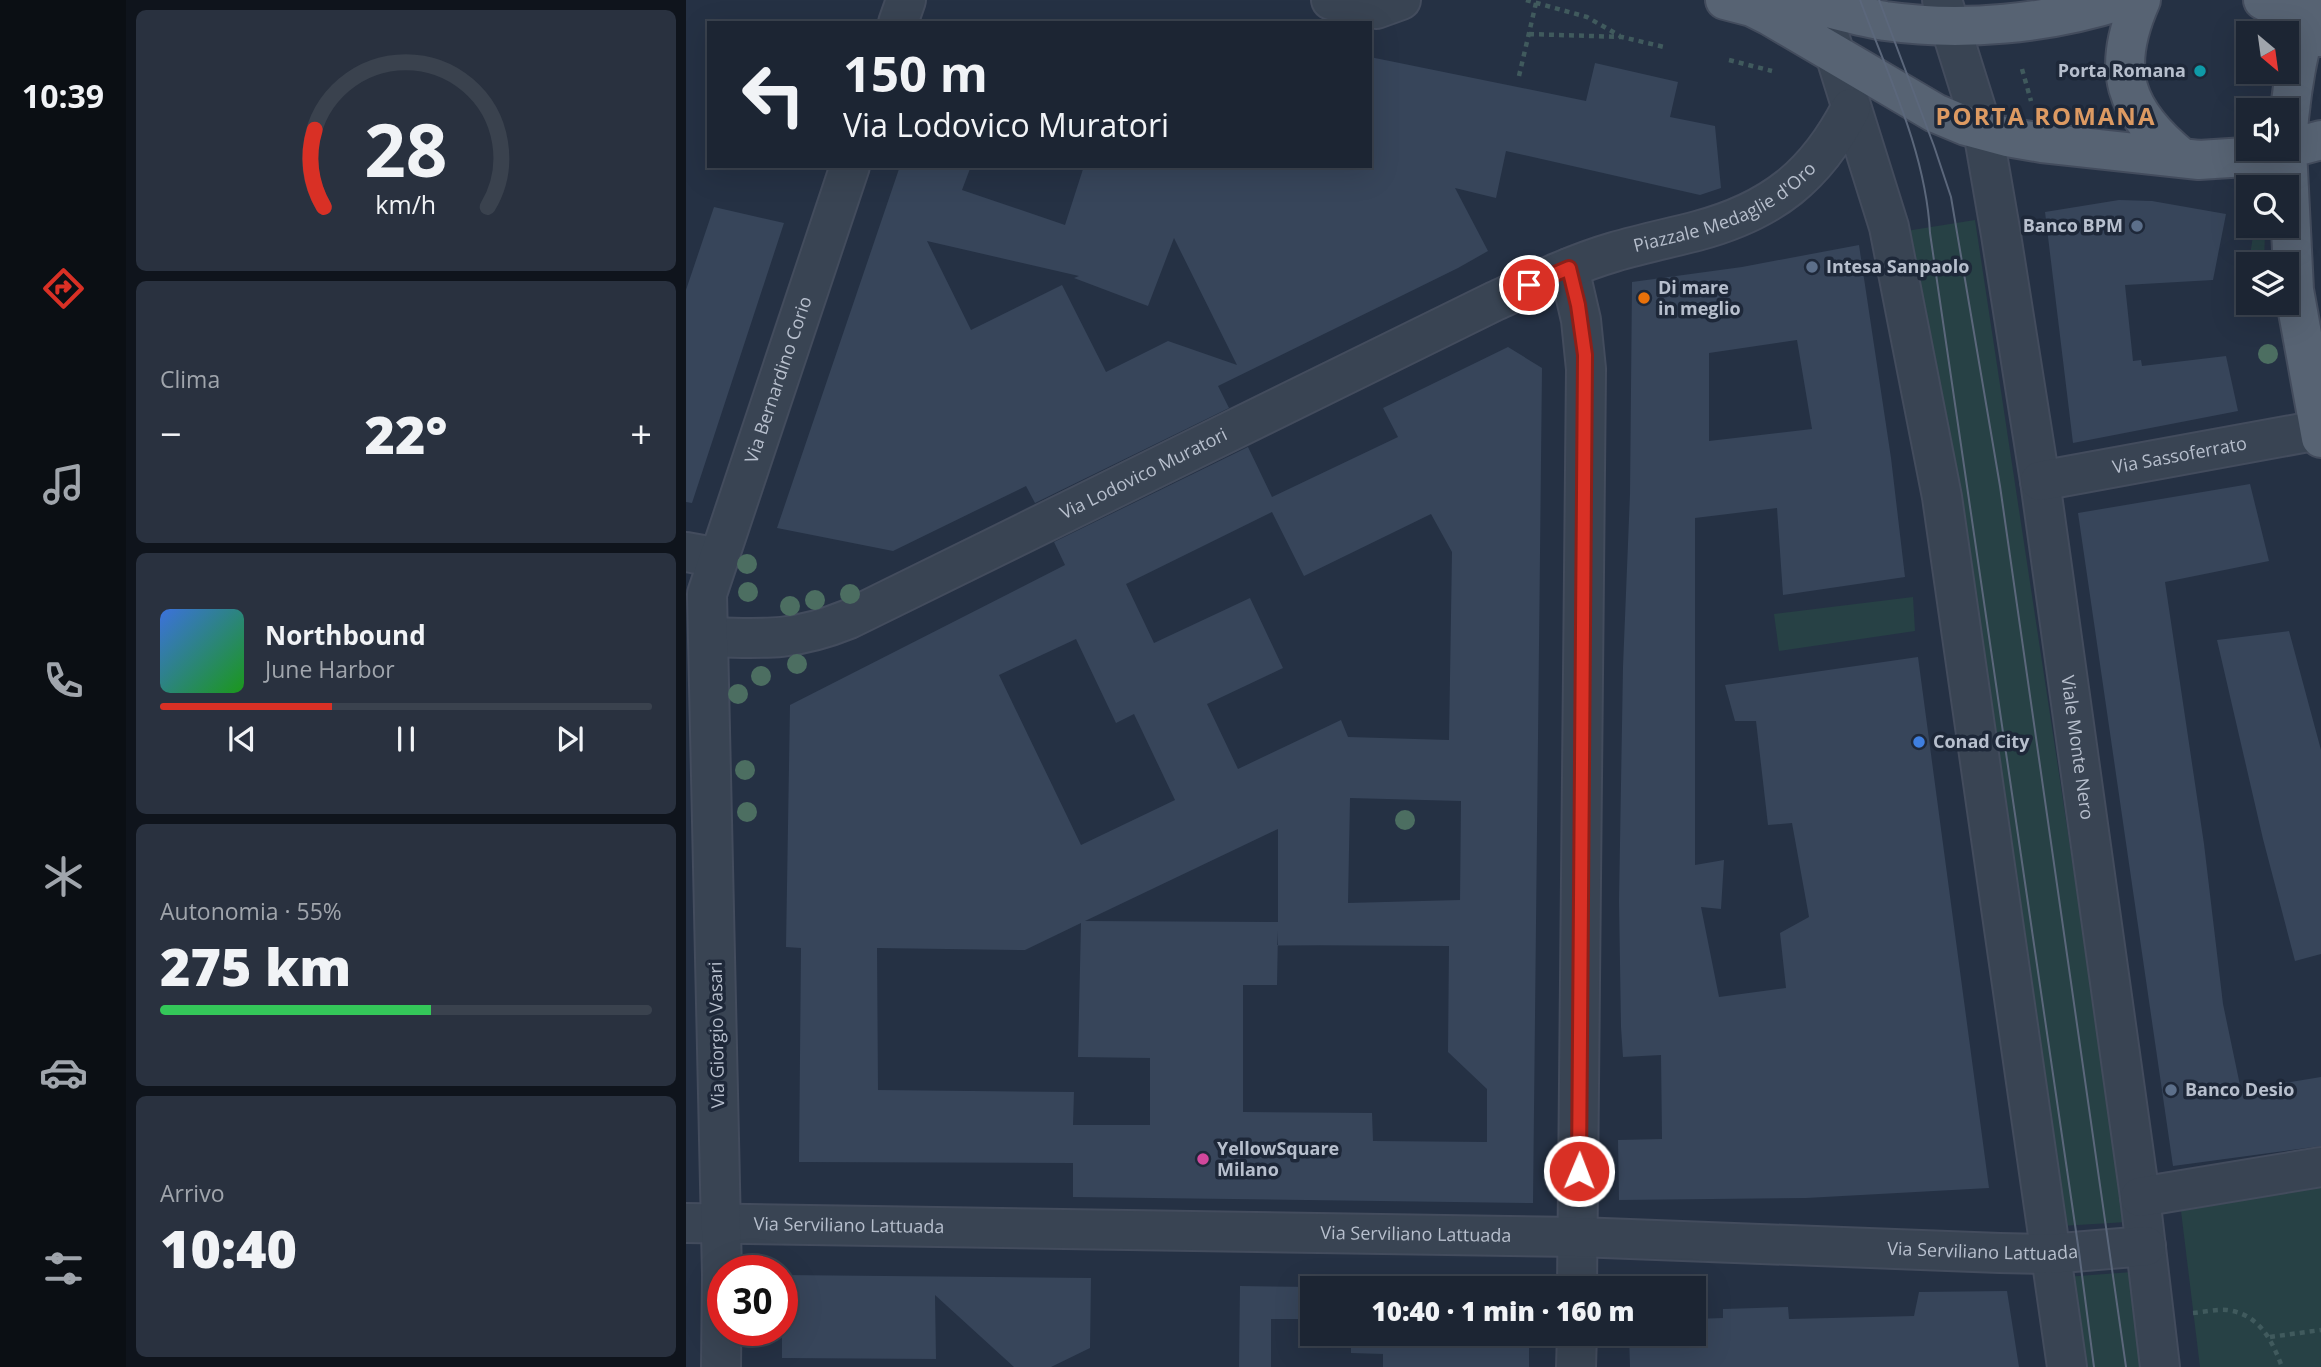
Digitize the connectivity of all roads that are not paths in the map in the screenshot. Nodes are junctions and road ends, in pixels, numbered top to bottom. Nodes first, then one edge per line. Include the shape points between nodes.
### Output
1 (906, 0) edge
2 (1331, 0) edge
3 (1401, 0) edge
4 (1725, 0) edge
5 (2122, 0) edge
6 (2141, 0) edge
7 (2263, 0) edge
8 (1812, 2) edge
9 (1947, 13) edge
10 (2313, 20) edge
11 (899, 21) edge
12 (1835, 56) junction
13 (2292, 98) edge
14 (1851, 108) junction
15 (1983, 131) junction
16 (2321, 140) edge
17 (2299, 145) edge
18 (2182, 158) junction
19 (2236, 159) edge
20 (2288, 161) edge
21 (849, 168) edge
22 (1569, 268) junction
23 (2320, 433) edge
24 (2040, 481) junction
25 (703, 555) edge
26 (708, 637) junction
27 (698, 708) edge
28 (2321, 1167) edge
29 (2140, 1196) junction
30 (704, 1224) edge
31 (1578, 1237) junction
32 (2146, 1246) junction
33 (2049, 1254) junction
34 (1577, 1276) edge
35 (1577, 1346) edge
36 (721, 1367) edge
37 (1576, 1367) edge
38 (2067, 1367) edge
39 (2161, 1367) edge

1 - 11 street
2 - 3 street via 1376,9
4 - 12 main road via 1770,16
5 - 9 main road via 2032,21
6 - 18 main road via 2126,45 2127,84 2146,124
7 - 10 main road
8 - 9 main road via 1887,21
8 - 12 street
9 - 15 street
10 - 13 main road
12 - 14 street
12 - 15 main road via 1935,113
14 - 22 street, Piazzale Medaglie d'Oro via 1812,167 1772,199 1699,231
14 - 33 street via 1889,227 1942,497
15 - 18 main road via 2042,143
15 - 24 street, Viale Monte Nero
16 - 17 main road
18 - 19 main road
20 - 23 main road via 2294,290
21 - 25 street, Via Bernardino Corio
22 - 26 street, Via Lodovico Muratori via 849,619 787,638
22 - 31 street via 1586,369
23 - 24 street, Via Sassoferrato
24 - 29 street, Viale Monte Nero
25 - 26 street, Via Bernardino Corio
26 - 27 street
27 - 30 street, Via Giorgio Vasari
28 - 29 street
29 - 32 street, Viale Monte Nero
30 - 31 street, Via Serviliano Lattuada
30 - 36 street, Via Giorgio Vasari
31 - 33 street, Via Serviliano Lattuada
31 - 34 street
32 - 33 street, Via Serviliano Lattuada
32 - 39 street, Viale Monte Nero
33 - 38 street
35 - 37 street

